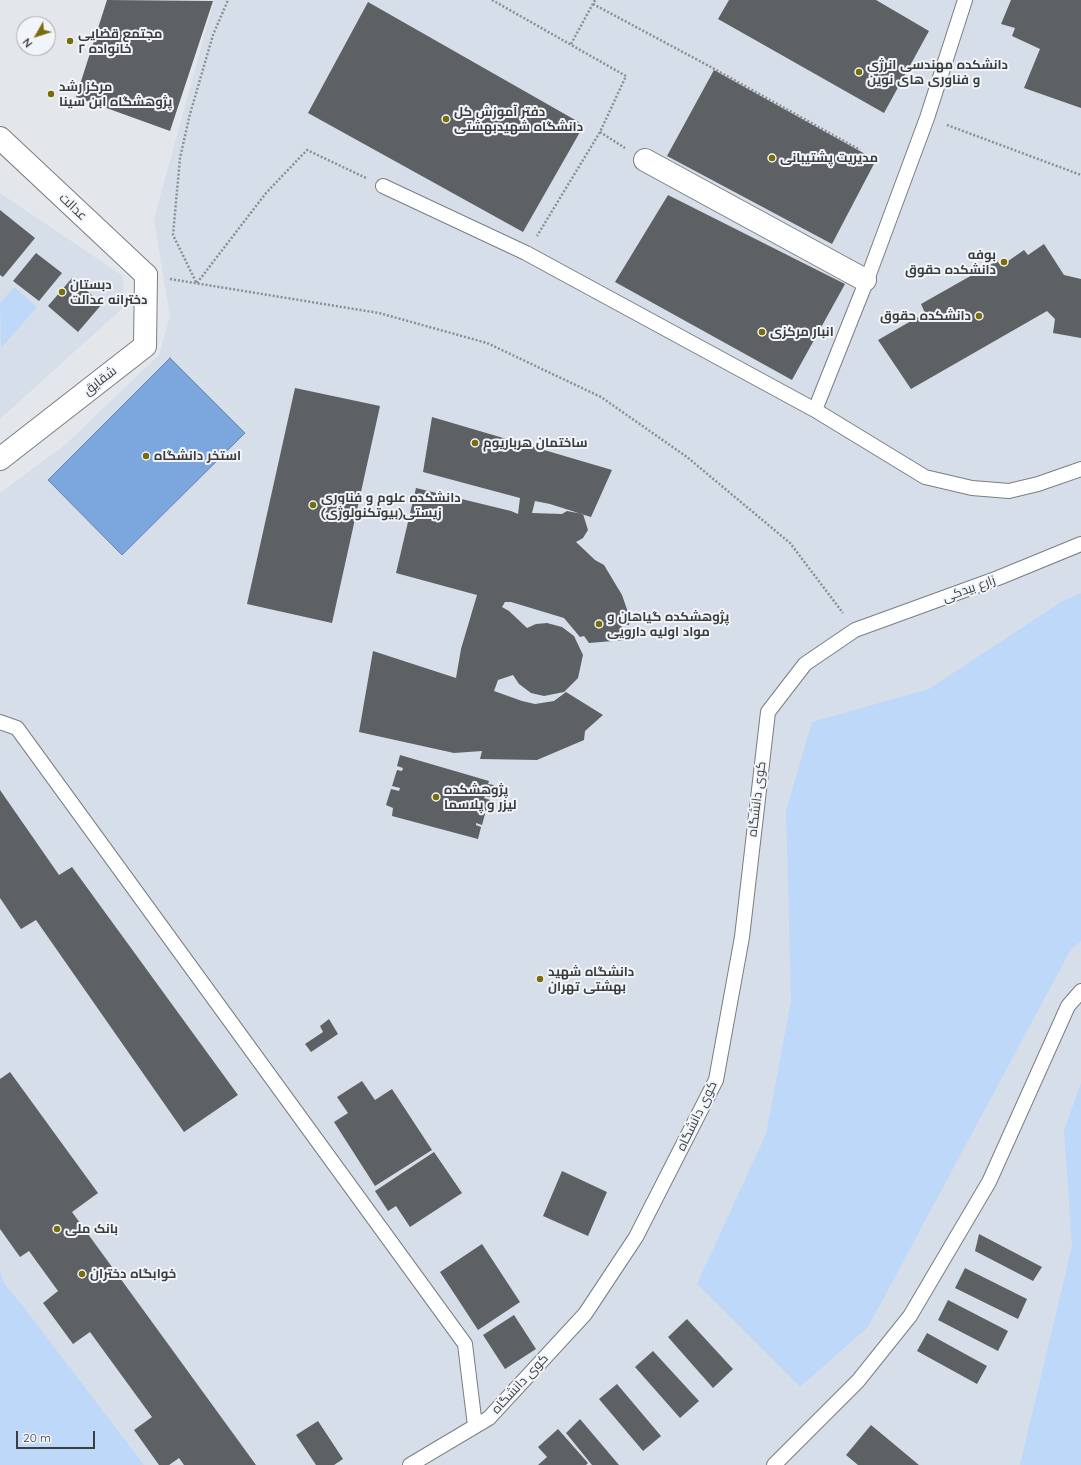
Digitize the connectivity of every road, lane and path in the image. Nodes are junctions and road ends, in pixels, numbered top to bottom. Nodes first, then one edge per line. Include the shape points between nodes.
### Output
1 (228, 0) edge
2 (492, 0) edge
3 (595, 0) edge
4 (965, 0) edge
5 (593, 4) junction
6 (571, 44) junction
7 (927, 118) junction
8 (600, 132) junction
9 (0, 138) edge
10 (860, 150) dead end
11 (645, 160) joint
12 (1081, 175) edge
13 (383, 186) joint
14 (526, 253) junction
15 (146, 275) joint
16 (865, 280) junction
17 (197, 283) junction
18 (815, 410) junction
19 (0, 459) edge
20 (1081, 469) edge
21 (1081, 544) edge
22 (855, 630) junction
23 (0, 722) edge
24 (1081, 991) edge
25 (475, 1426) junction
26 (410, 1465) edge
27 (774, 1465) edge

1 - 17 path via 213,35 180,158 173,235
2 - 6 path
3 - 5 path
4 - 7 lane
5 - 6 path
5 - 10 path
6 - 8 path via 626,76
7 - 12 path
7 - 16 lane
8 - 11 path
8 - 14 path
9 - 15 street, عدالت
11 - 16 street
13 - 14 lane
13 - 17 path via 307,150 266,193
14 - 18 lane
15 - 19 street, شقایق via 145,346
16 - 18 lane
17 - 22 path via 379,314 486,343 601,397 687,457 790,543
18 - 20 lane via 925,477 972,488 1009,491
21 - 22 lane, زارع بیدکی via 998,578
22 - 25 lane, کوی دانشگاه via 805,664 768,712 742,936 716,1080 636,1237 585,1314 489,1418
23 - 25 lane via 17,728 465,1344
24 - 27 lane via 1068,1006 989,1182 910,1316 858,1381
25 - 26 lane, کوی دانشگاه

